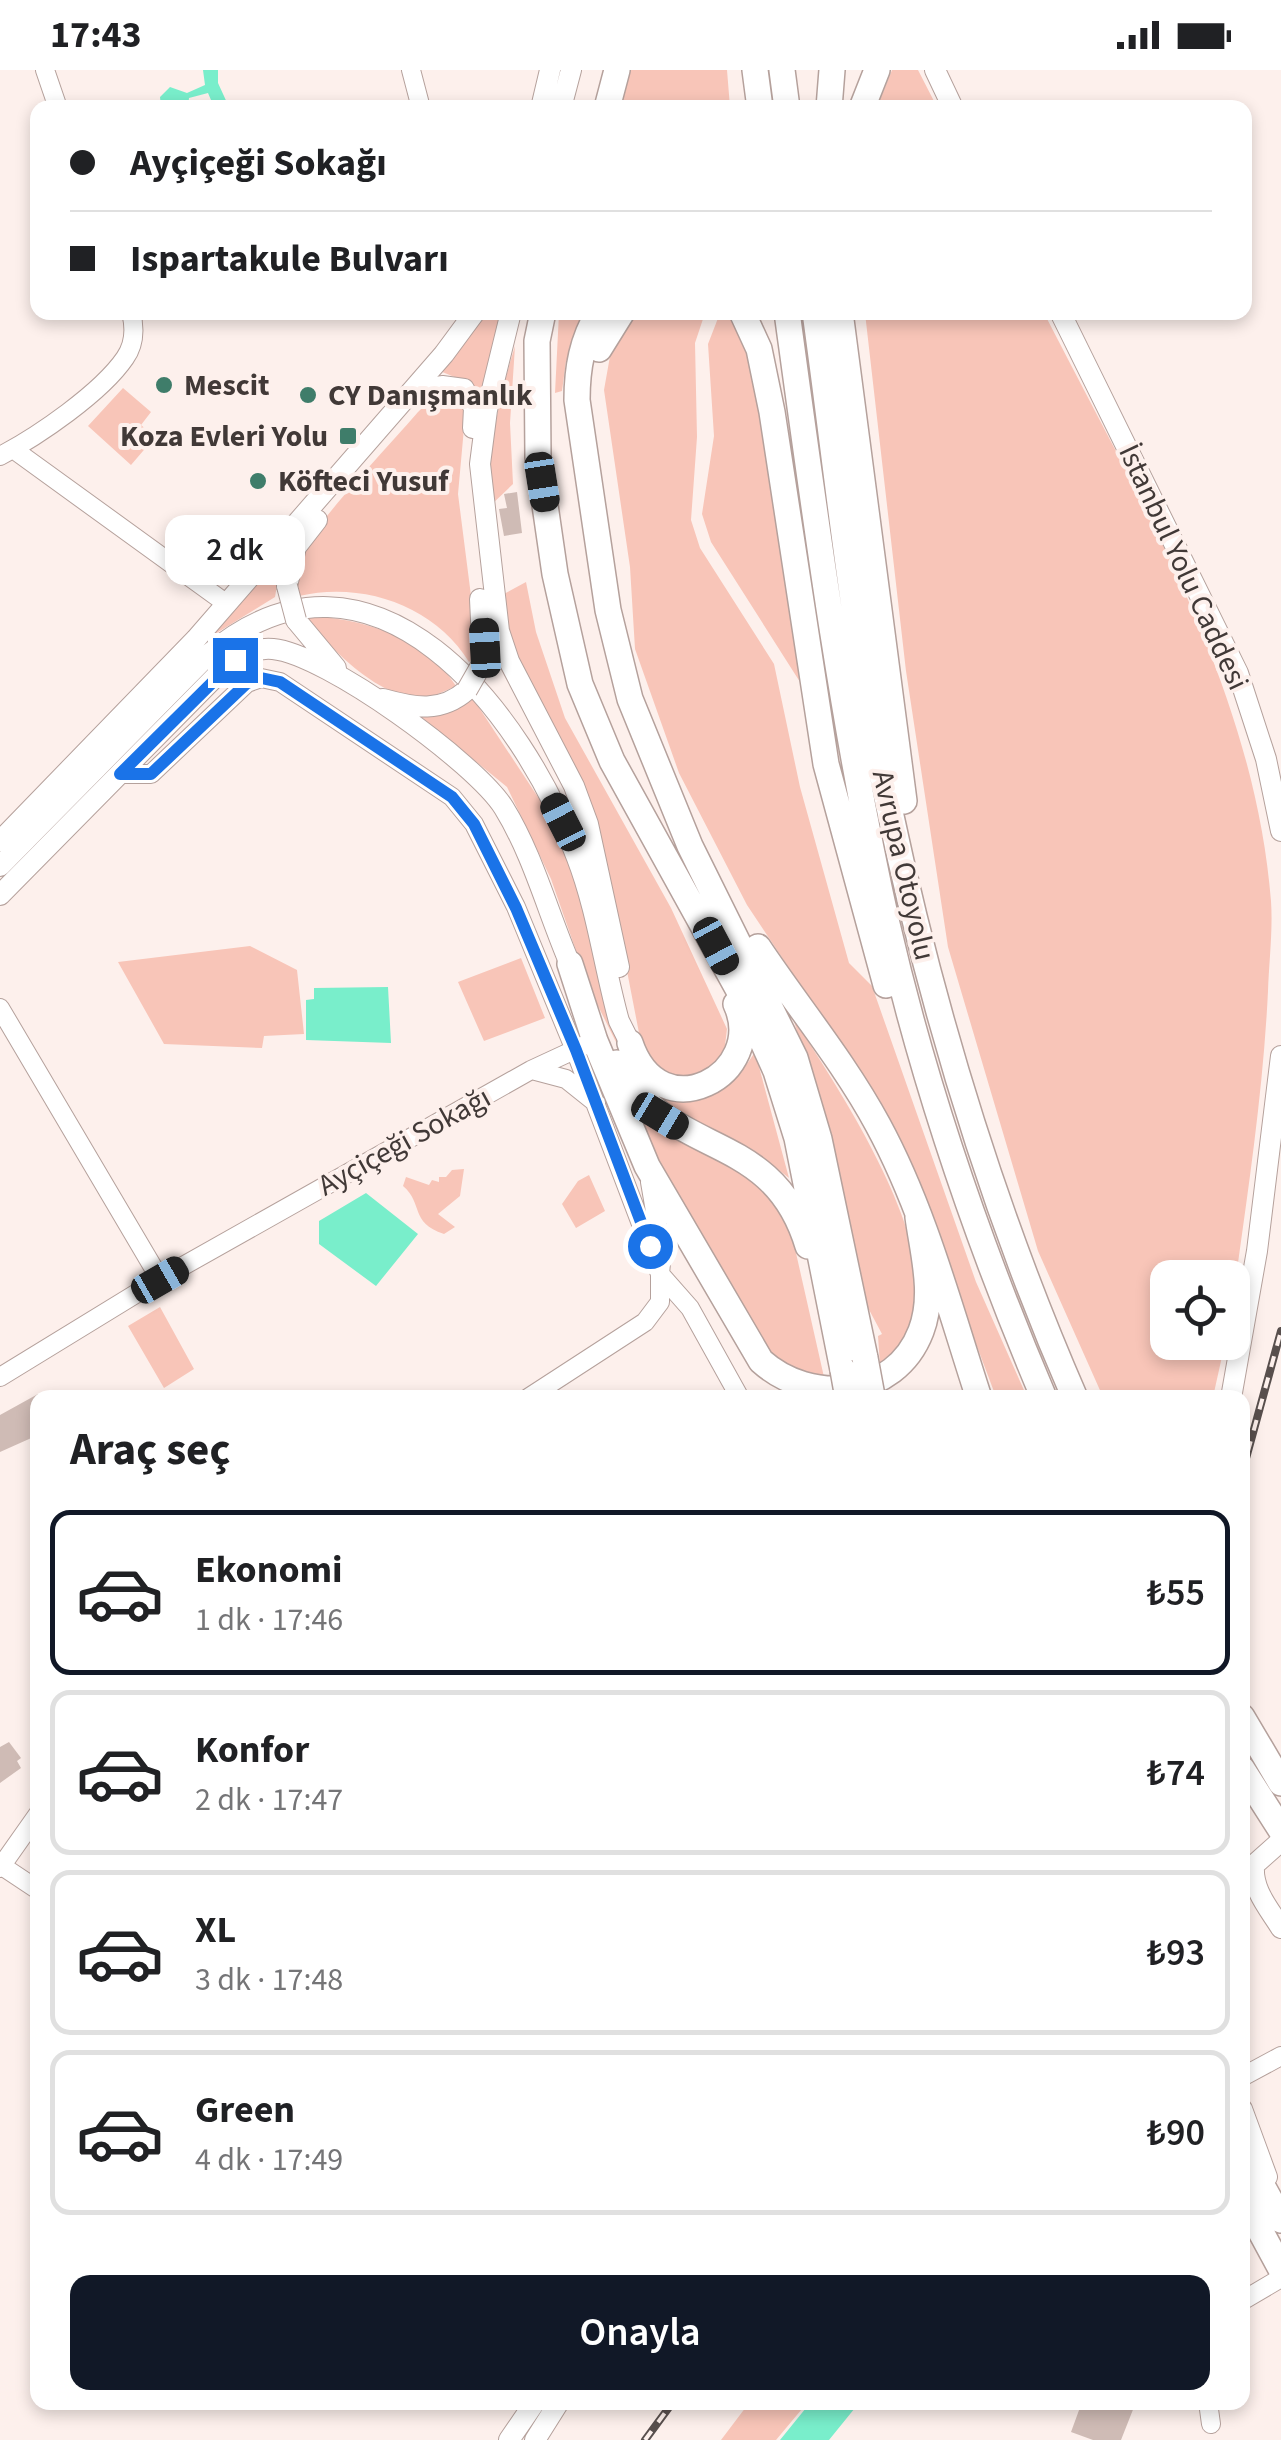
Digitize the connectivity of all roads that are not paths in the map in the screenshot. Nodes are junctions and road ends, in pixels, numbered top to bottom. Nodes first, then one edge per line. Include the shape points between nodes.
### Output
1 (44, 70) edge
2 (550, 70) edge
3 (571, 70) edge
4 (602, 70) edge
5 (617, 70) edge
6 (755, 70) edge
7 (782, 70) edge
8 (832, 70) edge
9 (935, 70) edge
10 (55, 100) edge
11 (543, 100) edge
12 (563, 100) edge
13 (595, 100) edge
14 (609, 100) edge
15 (759, 100) edge
16 (786, 100) edge
17 (830, 100) edge
18 (950, 100) edge
19 (133, 320) edge
20 (468, 320) edge
21 (509, 320) edge
22 (541, 320) edge
23 (595, 320) edge
24 (617, 320) edge
25 (746, 320) edge
26 (789, 320) edge
27 (816, 320) edge
28 (841, 320) edge
29 (1064, 320) edge
30 (403, 402) junction
31 (580, 422) junction
32 (6, 453) edge
33 (480, 464) junction
34 (340, 474) junction
35 (486, 548) junction
36 (227, 604) junction
37 (341, 677) junction
38 (367, 695) junction
39 (120, 774) junction
40 (680, 814) junction
41 (1281, 831) edge
42 (0, 841) edge
43 (0, 866) edge
44 (0, 895) edge
45 (702, 920) junction
46 (916, 925) junction
47 (570, 964) junction
48 (0, 1008) edge
49 (630, 1044) junction
50 (585, 1046) junction
51 (1281, 1056) edge
52 (531, 1070) junction
53 (596, 1103) junction
54 (648, 1166) junction
55 (970, 1206) junction
56 (918, 1217) junction
57 (692, 1244) junction
58 (662, 1252) junction
59 (660, 1274) junction
60 (160, 1280) junction
61 (826, 1291) junction
62 (854, 1364) junction
63 (0, 1378) edge
64 (540, 1390) edge
65 (736, 1390) edge
66 (862, 1390) edge
67 (976, 1390) edge
68 (1041, 1390) edge
69 (1072, 1390) edge
70 (1232, 1390) edge
71 (1250, 1730) edge
72 (1281, 1782) edge
73 (1250, 1785) edge
74 (30, 1825) edge
75 (1277, 1840) edge
76 (1, 1867) edge
77 (30, 1885) edge
78 (1250, 1887) edge
79 (1271, 1902) edge
80 (1281, 1928) edge
81 (1281, 2056) edge
82 (1250, 2073) edge
83 (1250, 2131) edge
84 (1250, 2163) edge
85 (1250, 2212) edge
86 (1281, 2218) edge
87 (1281, 2269) edge
88 (1281, 2278) edge
89 (1250, 2296) edge
90 (529, 2410) edge
91 (554, 2410) edge
92 (1209, 2410) edge
93 (1210, 2424) dead end
94 (509, 2440) edge
95 (536, 2440) edge

1 - 10 street
2 - 11 main road
3 - 12 main road
4 - 13 highway
5 - 14 highway
6 - 15 highway
7 - 16 highway
8 - 17 highway
9 - 18 main road
19 - 32 street via 128,355 105,382
20 - 30 main road
21 - 33 main road
22 - 45 highway via 538,457 576,666 594,725
23 - 31 highway via 578,365
24 - 31 highway via 598,350
25 - 55 highway via 763,367 815,708 839,820 928,1119
26 - 55 highway, Avrupa Otoyolu via 834,649 864,812 910,1010
27 - 46 highway, Avrupa Otoyolu via 878,748
28 - 46 highway
29 - 41 main road, İstanbul Yolu Caddesi via 1238,673
30 - 33 main road via 442,386 464,388 474,408
30 - 34 main road
31 - 40 highway via 616,653
32 - 36 street
33 - 35 main road
34 - 36 main road
34 - 37 main road, bridge via 296,547 286,586 296,620
35 - 38 main road, bridge via 478,586 484,662 467,690 430,708
35 - 49 main road via 509,662 588,824
36 - 42 main road
37 - 38 main road
37 - 39 main road via 282,651 244,655
38 - 47 main road via 466,766 503,806
39 - 44 main road
39 - 50 street via 151,774 247,683 280,682 462,806
40 - 56 highway via 758,947 850,1076
40 - 62 highway via 795,1058 854,1307
43 - 49 main road via 235,633 262,618 315,608 377,616 421,636 454,667 530,762 578,860
45 - 49 highway via 709,951 739,1010 742,1033 727,1069 701,1086 670,1088 642,1070
45 - 61 highway via 776,1071 797,1138
46 - 69 highway, Avrupa Otoyolu via 986,1166
47 - 50 highway
47 - 61 highway via 640,1100 769,1176 790,1203
48 - 60 street
50 - 52 street, Ayçiçeği Sokağı
50 - 53 street
50 - 54 highway
51 - 70 main road via 1258,1251
52 - 53 street via 566,1079
52 - 60 street, Ayçiçeği Sokağı
53 - 59 street
54 - 57 highway
54 - 58 street
55 - 68 highway, Avrupa Otoyolu
56 - 57 highway via 928,1284 922,1329 886,1375 842,1389 792,1384 761,1361
56 - 67 highway
57 - 58 street via 682,1240
58 - 59 street
59 - 64 street via 655,1312
59 - 65 street via 690,1308
60 - 63 street, Ayçiçeği Sokağı
61 - 62 highway
62 - 66 highway, bridge
71 - 72 highway
73 - 75 highway
74 - 76 street
75 - 79 main road via 1254,1864
76 - 77 street
78 - 79 main road
79 - 80 main road
81 - 82 street
83 - 86 main road
84 - 86 highway
85 - 87 highway
88 - 89 street
90 - 94 main road
91 - 95 main road
92 - 93 street

